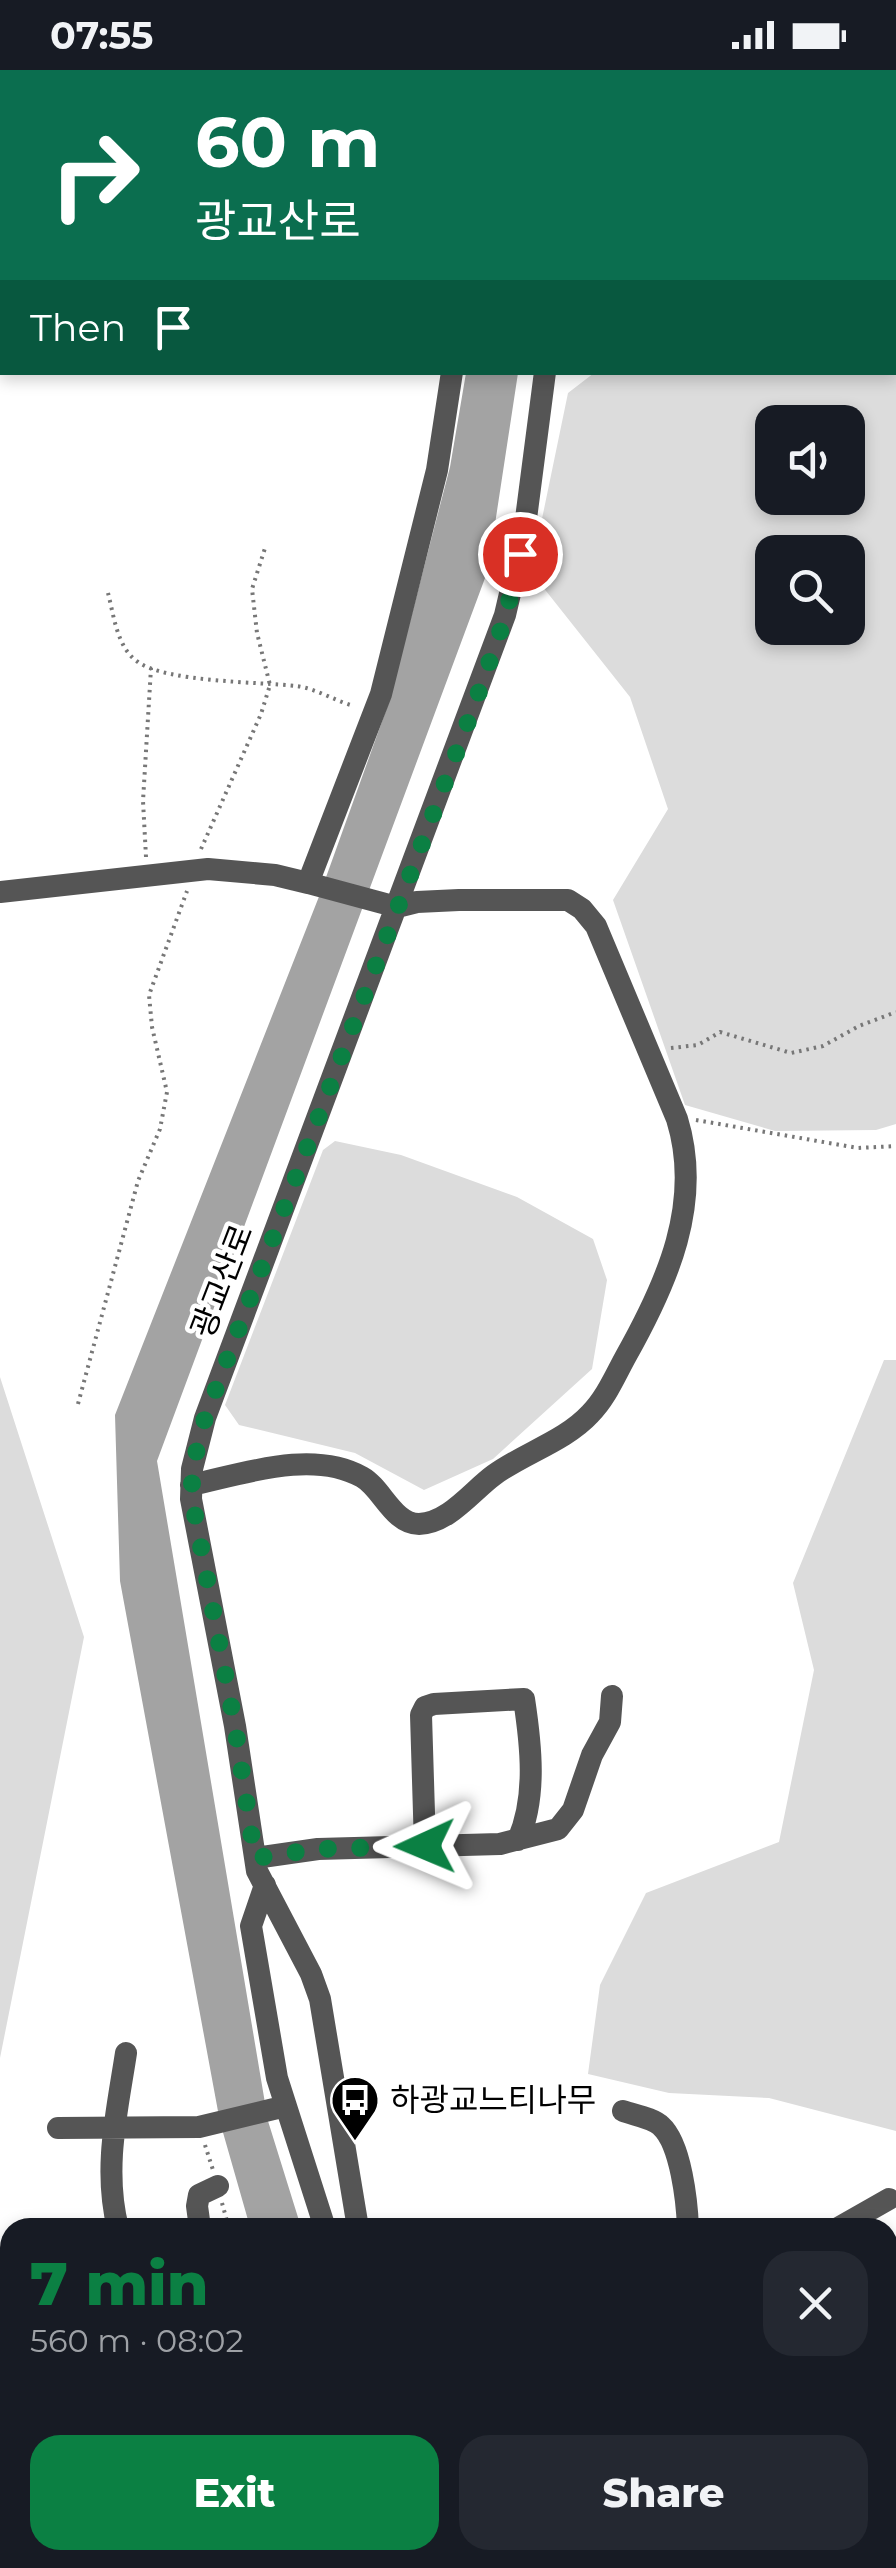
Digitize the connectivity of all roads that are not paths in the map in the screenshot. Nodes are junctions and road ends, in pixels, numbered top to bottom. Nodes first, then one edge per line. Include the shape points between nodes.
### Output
1 (452, 375) edge
2 (545, 375) edge
3 (312, 884) junction
4 (0, 892) edge
5 (388, 904) junction
6 (191, 1485) junction
7 (612, 1696) dead end
8 (518, 1840) junction
9 (425, 1846) junction
10 (255, 1858) junction
11 (265, 1885) junction
12 (126, 2053) dead end
13 (278, 2107) junction
14 (624, 2111) dead end
15 (58, 2128) dead end
16 (114, 2128) junction
17 (218, 2186) dead end
18 (889, 2200) dead end
19 (115, 2218) edge
20 (199, 2218) edge
21 (321, 2218) edge
22 (356, 2218) edge
23 (688, 2218) edge
24 (856, 2218) edge

1 - 3 street via 437,470 375,712
2 - 5 street, 광교산로 via 506,615
3 - 4 street via 208,869
3 - 5 street
5 - 6 street, 광교산로 via 205,1418
5 - 6 street via 568,900 582,909 596,926 684,1140 684,1218 676,1249 602,1401 452,1511 420,1524 402,1519 366,1478 312,1464
6 - 10 street, 광교산로
7 - 8 street via 610,1722 573,1810 558,1829
8 - 9 street
8 - 9 street via 531,1747 524,1699 425,1707
9 - 10 street
10 - 11 street, 광교산로
11 - 13 street via 251,1926
11 - 22 street, 광교산로 via 320,1999
12 - 16 street
13 - 16 street via 199,2127
13 - 21 street
14 - 23 street via 660,2124 671,2140
15 - 16 street
16 - 19 street via 109,2154
17 - 20 street via 199,2194
18 - 24 street

